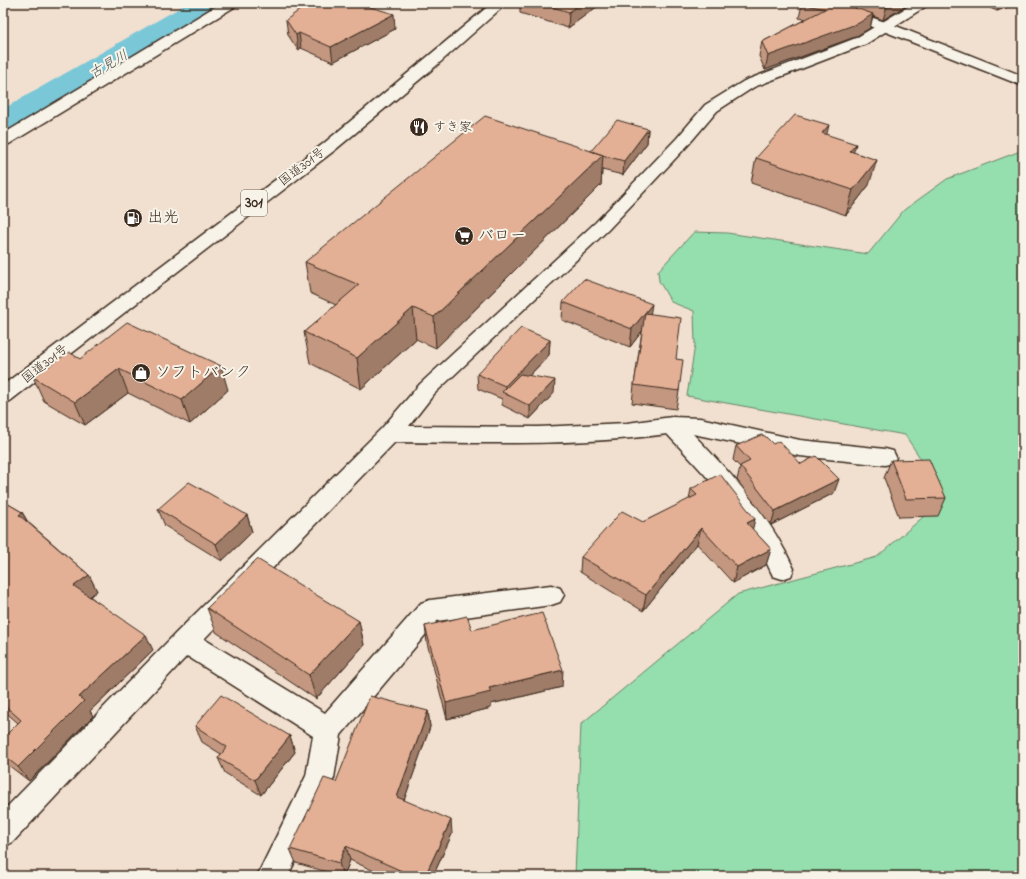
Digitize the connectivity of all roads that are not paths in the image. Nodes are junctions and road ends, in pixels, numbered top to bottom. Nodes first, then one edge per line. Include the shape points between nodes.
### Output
1 (231, 3) edge
2 (500, 3) edge
3 (816, 3) edge
4 (924, 3) edge
5 (886, 28) junction
6 (1023, 81) edge
7 (3, 141) edge
8 (3, 396) edge
9 (672, 425) junction
10 (390, 434) junction
11 (885, 457) dead end
12 (782, 569) dead end
13 (551, 595) dead end
14 (185, 641) junction
15 (328, 730) junction
16 (3, 832) edge
17 (272, 876) edge

1 - 7 main road
2 - 8 main road, 国道301号 / 301 via 329,147
3 - 5 main road
4 - 5 main road
5 - 6 main road
5 - 10 main road via 861,41 749,84 711,108 602,226 427,389
9 - 10 main road via 627,431 538,435
9 - 11 main road via 700,426 800,448
9 - 12 main road via 752,515 778,557
10 - 14 main road
13 - 15 main road via 430,611
14 - 15 main road
14 - 16 main road
15 - 17 main road via 320,778

